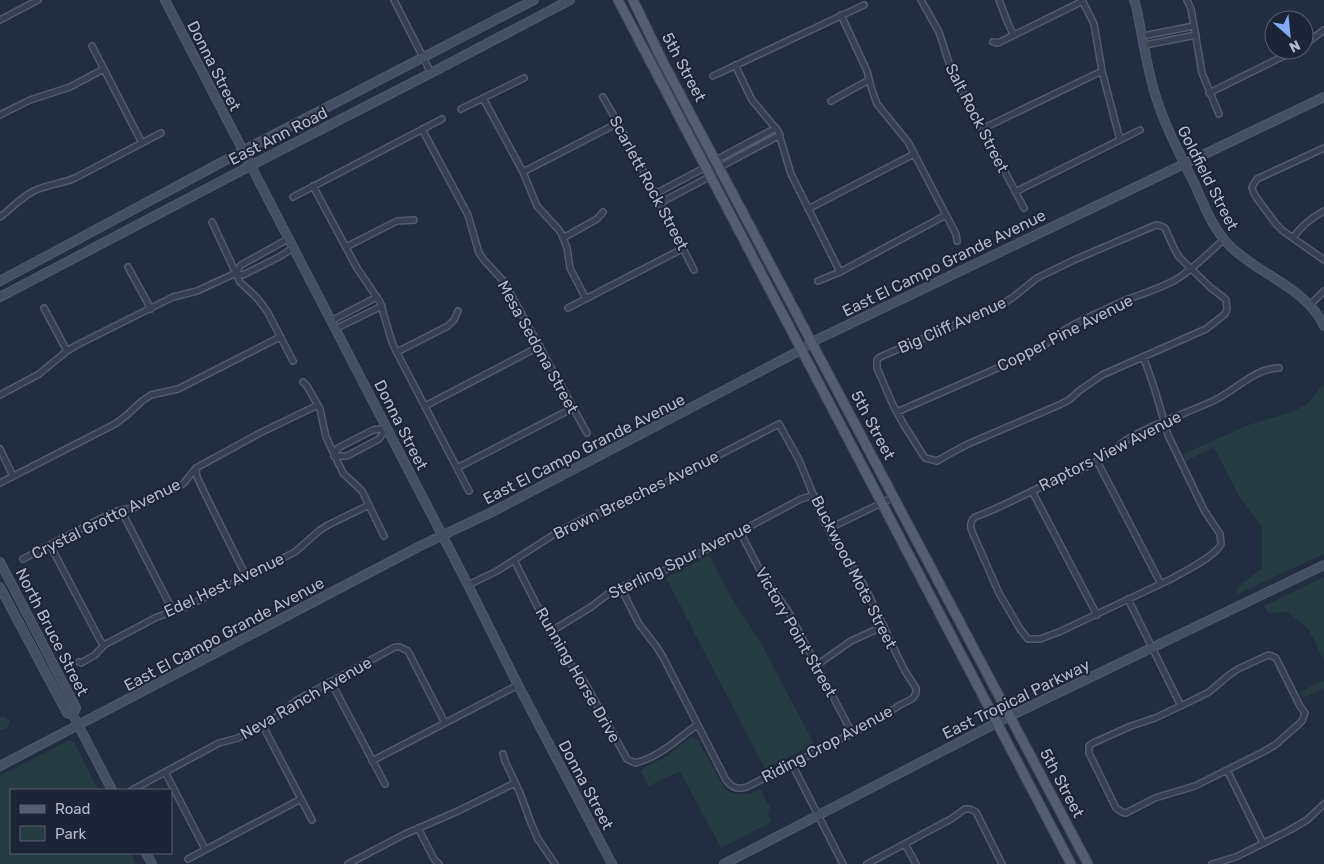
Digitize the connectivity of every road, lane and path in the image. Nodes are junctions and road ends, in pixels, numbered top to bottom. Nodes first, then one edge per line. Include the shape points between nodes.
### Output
1 (38, 0) edge
2 (165, 0) edge
3 (394, 0) edge
4 (534, 0) edge
5 (570, 0) edge
6 (618, 0) edge
7 (633, 0) edge
8 (921, 0) edge
9 (999, 0) edge
10 (1134, 0) edge
11 (1187, 0) edge
12 (1082, 1) edge
13 (864, 5) dead end
14 (841, 16) junction
15 (0, 20) edge
16 (1194, 26) junction
17 (1014, 35) junction
18 (1196, 35) junction
19 (1143, 36) junction
20 (993, 42) dead end
21 (92, 46) dead end
22 (1145, 46) junction
23 (423, 57) junction
24 (1275, 60) edge
25 (735, 65) junction
26 (104, 69) junction
27 (1102, 71) junction
28 (431, 73) junction
29 (713, 76) dead end
30 (524, 78) dead end
31 (869, 80) junction
32 (1209, 92) junction
33 (603, 97) dead end
34 (1324, 97) edge
35 (483, 98) junction
36 (831, 101) dead end
37 (461, 109) dead end
38 (1219, 114) dead end
39 (0, 115) edge
40 (442, 119) dead end
41 (618, 123) junction
42 (776, 128) junction
43 (422, 129) junction
44 (982, 129) junction
45 (687, 130) junction
46 (1140, 130) dead end
47 (161, 133) dead end
48 (780, 134) junction
49 (1120, 140) junction
50 (142, 143) junction
51 (1324, 148) edge
52 (243, 151) junction
53 (914, 154) junction
54 (718, 163) junction
55 (1185, 164) junction
56 (250, 166) junction
57 (706, 167) junction
58 (523, 172) junction
59 (711, 176) junction
60 (313, 186) junction
61 (1014, 192) junction
62 (655, 194) junction
63 (293, 197) dead end
64 (737, 200) junction
65 (660, 203) junction
66 (1024, 208) dead end
67 (808, 209) junction
68 (603, 212) dead end
69 (1324, 212) edge
70 (946, 215) junction
71 (0, 217) edge
72 (414, 220) dead end
73 (212, 222) dead end
74 (563, 238) junction
75 (1293, 238) junction
76 (288, 239) junction
77 (1224, 239) junction
78 (957, 240) dead end
79 (346, 247) junction
80 (293, 248) junction
81 (684, 248) junction
82 (1324, 260) edge
83 (128, 266) dead end
84 (1191, 268) junction
85 (694, 270) dead end
86 (840, 272) junction
87 (236, 274) junction
88 (0, 281) edge
89 (818, 281) dead end
90 (1324, 291) edge
91 (0, 297) edge
92 (377, 297) junction
93 (586, 299) junction
94 (1310, 305) junction
95 (382, 306) junction
96 (44, 308) dead end
97 (568, 308) dead end
98 (151, 309) junction
99 (458, 311) dead end
100 (331, 321) junction
101 (1324, 326) edge
102 (335, 329) junction
103 (280, 337) junction
104 (812, 342) junction
105 (540, 346) junction
106 (801, 350) junction
107 (67, 351) junction
108 (397, 352) junction
109 (1144, 356) junction
110 (293, 362) dead end
111 (1279, 368) dead end
112 (302, 382) dead end
113 (0, 395) edge
114 (318, 405) junction
115 (425, 406) junction
116 (573, 408) junction
117 (897, 412) junction
118 (1164, 422) junction
119 (779, 424) joint
120 (387, 428) junction
121 (586, 433) dead end
122 (0, 449) edge
123 (334, 456) junction
124 (1097, 461) junction
125 (196, 468) junction
126 (457, 468) junction
127 (13, 476) junction
128 (0, 482) edge
129 (469, 491) dead end
130 (1032, 491) junction
131 (814, 495) junction
132 (894, 497) junction
133 (882, 503) junction
134 (369, 505) junction
135 (121, 510) junction
136 (828, 529) junction
137 (740, 532) junction
138 (384, 536) dead end
139 (443, 536) junction
140 (50, 545) junction
141 (24, 559) dead end
142 (514, 560) junction
143 (0, 562) edge
144 (1324, 565) edge
145 (246, 576) junction
146 (1161, 584) junction
147 (468, 585) junction
148 (0, 587) edge
149 (621, 588) junction
150 (1128, 599) junction
151 (173, 611) junction
152 (1096, 615) junction
153 (884, 626) junction
154 (550, 632) junction
155 (104, 644) junction
156 (1152, 647) junction
157 (79, 662) dead end
158 (817, 665) junction
159 (330, 682) junction
160 (518, 685) junction
161 (916, 693) joint
162 (1181, 706) junction
163 (73, 715) junction
164 (1010, 716) junction
165 (445, 723) junction
166 (996, 723) junction
167 (697, 725) junction
168 (78, 726) junction
169 (263, 726) junction
170 (852, 733) junction
171 (503, 754) dead end
172 (372, 761) junction
173 (792, 764) junction
174 (0, 766) edge
175 (1227, 770) junction
176 (165, 772) junction
177 (515, 782) junction
178 (385, 784) dead end
179 (111, 789) edge
180 (134, 789) edge
181 (301, 799) junction
182 (1324, 804) edge
183 (818, 815) junction
184 (312, 820) dead end
185 (418, 828) junction
186 (905, 844) junction
187 (1263, 844) junction
188 (205, 849) junction
189 (188, 859) dead end
190 (348, 864) edge
191 (439, 864) edge
192 (555, 864) edge
193 (612, 864) edge
194 (724, 864) edge
195 (843, 864) edge
196 (867, 864) edge
197 (916, 864) edge
198 (1002, 864) edge
199 (1071, 864) edge
200 (1088, 864) edge
201 (1212, 864) edge

1 - 15 street
2 - 52 street, Donna Street
3 - 23 street
4 - 23 street, East Ann Road
5 - 28 street, East Ann Road
6 - 45 main road, 5th Street
7 - 54 main road, 5th Street
8 - 44 street, Salt Rock Street via 939,32 951,69
9 - 17 street
10 - 19 street, Goldfield Street
11 - 16 street
12 - 17 street
12 - 27 street via 1094,24
13 - 14 street
14 - 25 street
14 - 31 street
16 - 18 street
16 - 19 street
17 - 20 street via 998,43
18 - 22 street
18 - 32 street via 1202,73
19 - 22 street, Goldfield Street
21 - 26 street
22 - 55 street, Goldfield Street via 1157,102
23 - 28 street
23 - 52 street, East Ann Road
24 - 32 street
25 - 29 street
25 - 42 street via 752,100
26 - 39 street via 70,87 30,100
26 - 50 street
27 - 44 street
27 - 49 street
28 - 56 street, East Ann Road
30 - 35 street
31 - 36 street
31 - 53 street via 876,104
32 - 38 street
33 - 41 street, Scarlett Rock Street
34 - 55 street, East El Campo Grande Avenue
35 - 37 street
35 - 58 street
40 - 43 street
41 - 58 street
41 - 62 street, Scarlett Rock Street
42 - 48 street
42 - 54 street
43 - 60 street
43 - 105 street, Mesa Sedona Street via 468,215 479,253 506,284
44 - 61 street, Salt Rock Street
45 - 54 main road
45 - 57 main road, 5th Street
46 - 49 street
47 - 50 street
48 - 54 street
48 - 67 street via 790,174
49 - 61 street
50 - 71 street via 75,178 32,191
51 - 75 street via 1257,179 1252,187 1276,224
52 - 56 street, Donna Street
52 - 88 street, East Ann Road
53 - 67 street
53 - 70 street
54 - 64 main road, 5th Street
55 - 77 street, Goldfield Street via 1212,222
55 - 104 street, East El Campo Grande Avenue
56 - 76 street, Donna Street
56 - 91 street, East Ann Road
57 - 59 main road, 5th Street
57 - 62 street
57 - 64 main road
58 - 74 street via 537,206
59 - 65 street
59 - 106 main road, 5th Street
60 - 63 street
60 - 79 street
61 - 66 street, Salt Rock Street
62 - 65 street, Scarlett Rock Street
64 - 104 main road, 5th Street
65 - 81 street, Scarlett Rock Street
67 - 86 street
68 - 74 street via 597,219
69 - 75 street via 1304,224
70 - 78 street
70 - 86 street
72 - 79 street via 390,224
73 - 87 street
74 - 93 street via 570,268
75 - 82 street
76 - 80 street, Donna Street
76 - 87 street via 241,265
77 - 84 street, Copper Pine Avenue
77 - 94 street, Goldfield Street via 1238,254
79 - 92 street
80 - 87 street via 243,275
80 - 100 street, Donna Street
81 - 85 street, Scarlett Rock Street
81 - 93 street
83 - 98 street
84 - 109 street via 1226,300 1228,309 1206,329
84 - 117 street, Copper Pine Avenue via 1167,284 1062,331 1030,354
84 - 117 street, Big Cliff Avenue via 1174,248 1165,228 1156,225 1059,267 1037,278 999,306 880,357 877,368
86 - 89 street
87 - 98 street via 197,292 173,297
87 - 103 street via 267,311
90 - 94 street
92 - 95 street
92 - 100 street
93 - 97 street
94 - 101 street, Goldfield Street
95 - 102 street
95 - 108 street
96 - 107 street
98 - 107 street
99 - 108 street via 448,326
100 - 102 street, Donna Street
102 - 120 street, Donna Street
103 - 110 street
103 - 127 street via 178,389 151,395 115,424
104 - 106 street, East El Campo Grande Avenue
104 - 132 main road, 5th Street
105 - 115 street
105 - 116 street, Mesa Sedona Street
106 - 133 main road, 5th Street
106 - 139 street, East El Campo Grande Avenue
107 - 113 street via 39,374
108 - 115 street
109 - 117 street via 1102,375 1059,405 968,444 937,461 925,458
109 - 118 street
111 - 118 street, Raptors View Avenue via 1256,374 1219,398
112 - 114 street
114 - 123 street
114 - 125 street, Crystal Grotto Avenue
115 - 126 street
116 - 121 street, Mesa Sedona Street
116 - 126 street
118 - 124 street, Raptors View Avenue via 1132,437
118 - 146 street via 1175,452 1220,534 1221,544 1216,552
119 - 131 street, Buckwood Mote Street
119 - 142 street, Brown Breeches Avenue via 626,502 561,530
120 - 123 street via 373,430 338,448
120 - 123 street via 379,439 346,457
120 - 139 street, Donna Street
122 - 127 street
123 - 134 street via 343,473 362,491
124 - 130 street, Raptors View Avenue
124 - 146 street
125 - 135 street, Crystal Grotto Avenue via 183,484 136,507
125 - 145 street via 197,477
126 - 129 street
127 - 128 street
130 - 152 street
130 - 152 street, Raptors View Avenue via 975,517 970,524 999,593 1025,637 1032,640 1060,632
131 - 136 street, Buckwood Mote Street
131 - 137 street, Sterling Spur Avenue
132 - 133 street
132 - 164 main road, 5th Street
133 - 136 street
133 - 166 main road, 5th Street
134 - 138 street
134 - 145 street, Edel Hest Avenue via 320,530 294,552
135 - 140 street, Crystal Grotto Avenue
135 - 151 street
136 - 153 street, Buckwood Mote Street via 867,591
137 - 149 street, Sterling Spur Avenue via 657,574
137 - 158 street, Victory Point Street
139 - 147 street, Donna Street
139 - 168 street, East El Campo Grande Avenue
140 - 141 street, Crystal Grotto Avenue
140 - 155 street
142 - 147 street, Brown Breeches Avenue
142 - 154 street, Running Horse Drive
143 - 163 street, North Bruce Street via 76,708
144 - 156 street, East Tropical Parkway
145 - 151 street, Edel Hest Avenue
146 - 150 street
147 - 160 street, Donna Street
148 - 163 street, North Bruce Street via 67,713
149 - 154 street, Sterling Spur Avenue
149 - 167 street via 639,624 663,657
150 - 152 street
150 - 156 street
151 - 155 street, Edel Hest Avenue
153 - 158 street via 851,641
153 - 161 street, Buckwood Mote Street
154 - 167 street, Running Horse Drive via 588,689 627,759 641,761 662,752
155 - 157 street, Edel Hest Avenue via 95,655
156 - 162 street
156 - 164 street, East Tropical Parkway
158 - 170 street, Victory Point Street
159 - 165 street, Neva Ranch Avenue via 400,647 408,651
159 - 169 street, Neva Ranch Avenue via 296,700
159 - 172 street
160 - 165 street
160 - 193 street, Donna Street
161 - 170 street, Riding Crop Avenue via 910,700
162 - 175 street via 1210,692 1238,669 1268,655 1276,658 1305,713 1304,717 1275,745
162 - 175 street via 1089,746 1089,753 1116,808 1126,813
163 - 168 street, North Bruce Street
164 - 166 street, East Tropical Parkway
164 - 200 main road, 5th Street
165 - 172 street
166 - 183 street, East Tropical Parkway
166 - 199 main road, 5th Street
167 - 173 street, Riding Crop Avenue via 726,780 735,788 748,787
168 - 174 street, East El Campo Grande Avenue
168 - 179 street, North Bruce Street
169 - 176 street, Neva Ranch Avenue via 219,743
169 - 181 street
170 - 173 street, Riding Crop Avenue
171 - 177 street
172 - 178 street
173 - 183 street
175 - 187 street
176 - 180 street, Neva Ranch Avenue
176 - 188 street
177 - 185 street
177 - 192 street via 538,839
181 - 184 street
181 - 188 street
182 - 187 street via 1307,820
183 - 194 street, East Tropical Parkway
183 - 195 street
185 - 190 street
185 - 191 street
186 - 196 street
186 - 197 street
186 - 198 street via 970,809 979,817
187 - 201 street
188 - 189 street

